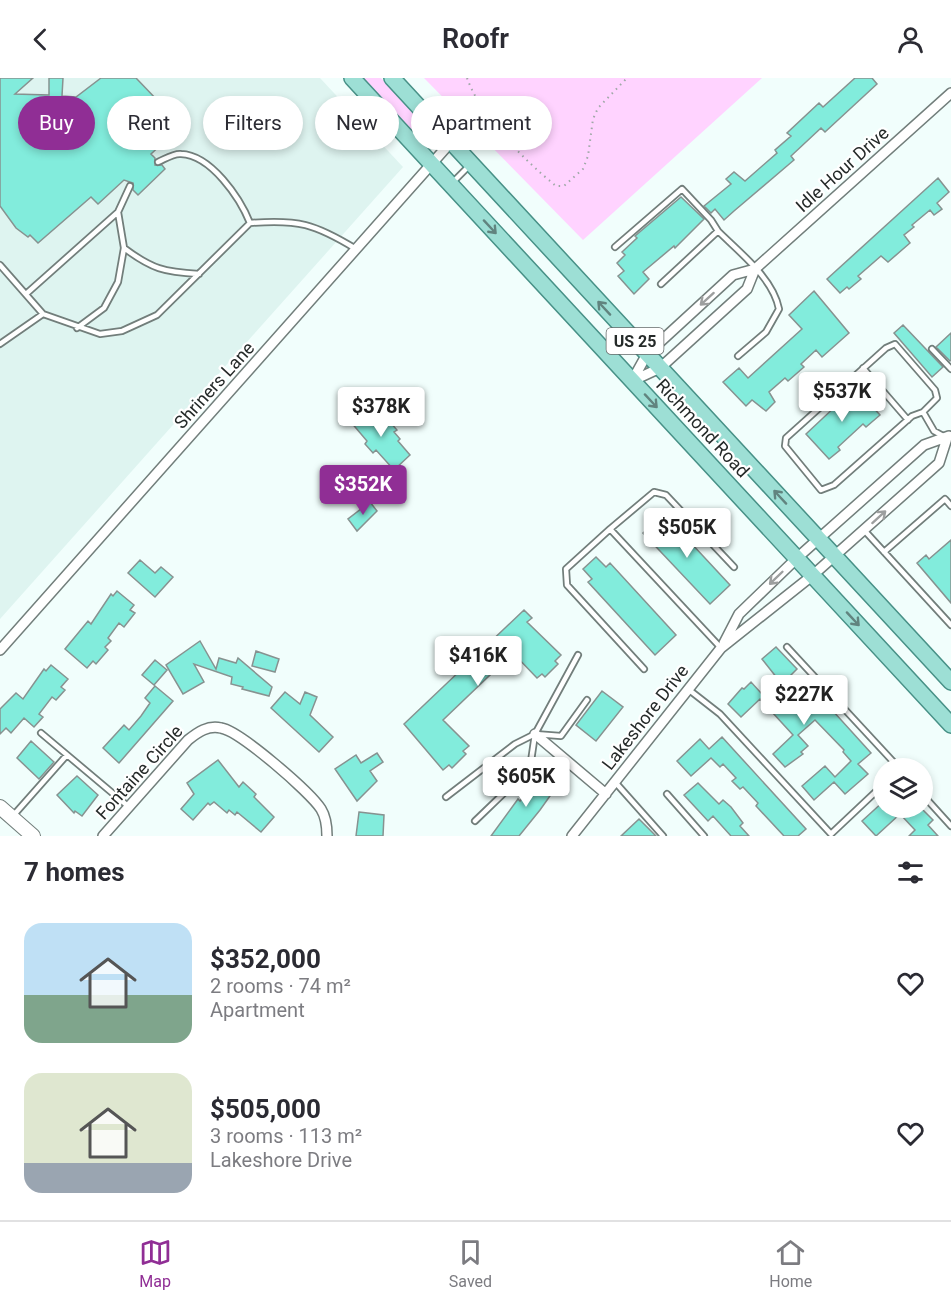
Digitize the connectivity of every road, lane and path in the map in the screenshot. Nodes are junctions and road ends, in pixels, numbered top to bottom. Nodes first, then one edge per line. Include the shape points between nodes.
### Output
1 (352, 78) edge
2 (392, 78) edge
3 (467, 78) edge
4 (627, 78) edge
5 (951, 93) edge
6 (411, 99) edge
7 (443, 150) edge
8 (458, 150) edge
9 (158, 162) dead end
10 (431, 163) junction
11 (471, 164) junction
12 (451, 184) junction
13 (130, 186) dead end
14 (118, 212) junction
15 (250, 223) junction
16 (718, 231) junction
17 (615, 247) dead end
18 (124, 248) junction
19 (356, 249) junction
20 (0, 265) edge
21 (755, 269) junction
22 (199, 274) junction
23 (661, 284) dead end
24 (26, 294) junction
25 (43, 314) junction
26 (77, 328) junction
27 (0, 346) edge
28 (932, 349) dead end
29 (647, 354) junction
30 (738, 356) dead end
31 (660, 368) junction
32 (863, 368) junction
33 (951, 369) edge
34 (632, 381) junction
35 (923, 412) junction
36 (908, 420) junction
37 (950, 438) edge
38 (951, 506) edge
39 (610, 529) junction
40 (864, 530) junction
41 (820, 540) junction
42 (884, 552) junction
43 (835, 557) junction
44 (797, 558) junction
45 (734, 567) dead end
46 (813, 575) junction
47 (951, 625) edge
48 (787, 647) dead end
49 (721, 648) junction
50 (0, 650) edge
51 (578, 655) dead end
52 (644, 669) dead end
53 (951, 682) edge
54 (688, 689) junction
55 (587, 700) dead end
56 (951, 725) edge
57 (41, 733) dead end
58 (536, 734) junction
59 (66, 756) junction
60 (890, 758) edge
61 (615, 782) junction
62 (606, 794) junction
63 (667, 794) dead end
64 (873, 794) edge
65 (446, 797) dead end
66 (0, 807) edge
67 (129, 807) junction
68 (933, 807) edge
69 (12, 817) junction
70 (475, 821) dead end
71 (951, 826) edge
72 (830, 835) edge
73 (33, 836) edge
74 (104, 836) edge
75 (327, 836) edge
76 (572, 836) edge
77 (663, 836) edge
78 (704, 836) edge

1 - 10 main road, Richmond Road / US 25
2 - 6 main road, Richmond Road / US 25
3 - 4 path via 473,93 534,167 556,186 564,186 586,162 592,118
5 - 21 street, Idle Hour Drive
7 - 10 street, Shriners Lane
8 - 11 main road, Richmond Road / US 25
9 - 15 lane via 179,153 199,159 244,207
10 - 12 main road, Richmond Road / US 25
10 - 19 street, Shriners Lane
11 - 12 lane
29 -> 11 main road, Richmond Road / US 25
12 -> 34 main road, Richmond Road / US 25
13 - 14 lane
14 - 18 lane
14 - 24 lane
15 - 19 lane via 283,220 324,229
15 - 22 lane
16 - 17 lane via 682,189
16 - 21 lane
16 - 23 lane
18 - 22 lane via 147,265
18 - 26 lane via 118,282 104,308
19 - 50 street, Shriners Lane
20 - 24 lane
21 -> 29 street, Idle Hour Drive via 733,275
21 - 30 lane via 777,297 779,309 766,332
21 - 31 street, Idle Hour Drive via 747,289
22 - 26 lane via 157,315 122,331 100,334
24 - 25 lane
25 - 26 lane
25 - 27 lane
28 - 33 lane
29 - 31 main road, Richmond Road / US 25
29 - 34 street, Idle Hour Drive
31 - 34 street, Idle Hour Drive
41 -> 31 main road, Richmond Road / US 25
32 - 35 lane via 895,344 935,390 937,398
32 - 36 lane
32 - 36 lane via 786,438 785,446 821,490 834,485
34 -> 44 main road, Richmond Road / US 25
35 - 36 lane
35 - 37 lane via 934,431
40 -> 37 street, Lakeshore Drive via 939,463
37 - 41 street, Lakeshore Drive via 924,445
38 - 42 lane via 945,500
39 - 45 lane via 654,492 666,495
39 - 49 lane
39 - 52 lane via 566,569 567,585
40 - 42 lane
40 - 43 street, Lakeshore Drive
41 - 43 main road, Richmond Road / US 25
41 - 44 street, Lakeshore Drive
42 - 47 lane
43 - 46 street, Lakeshore Drive
43 - 53 main road, Richmond Road / US 25
44 - 46 main road, Richmond Road / US 25
44 -> 49 street, Lakeshore Drive via 739,614
46 - 49 street, Lakeshore Drive
46 -> 56 main road, Richmond Road / US 25
48 - 60 lane
49 - 54 street, Lakeshore Drive
51 - 58 lane
54 - 61 street, Lakeshore Drive
54 - 72 lane via 720,714
55 - 58 lane via 561,736
57 - 59 lane
58 - 62 street
58 - 65 lane via 515,744
58 - 70 lane via 530,768
59 - 67 lane
59 - 69 lane
61 - 62 street, Lakeshore Drive
61 - 77 lane
62 - 76 street, Lakeshore Drive
63 - 78 lane
64 - 72 lane
66 - 69 street
67 - 74 street, Fontaine Circle
67 - 75 street, Fontaine Circle via 197,732 222,728 239,735 312,798 322,811
68 - 71 lane
69 - 73 street

